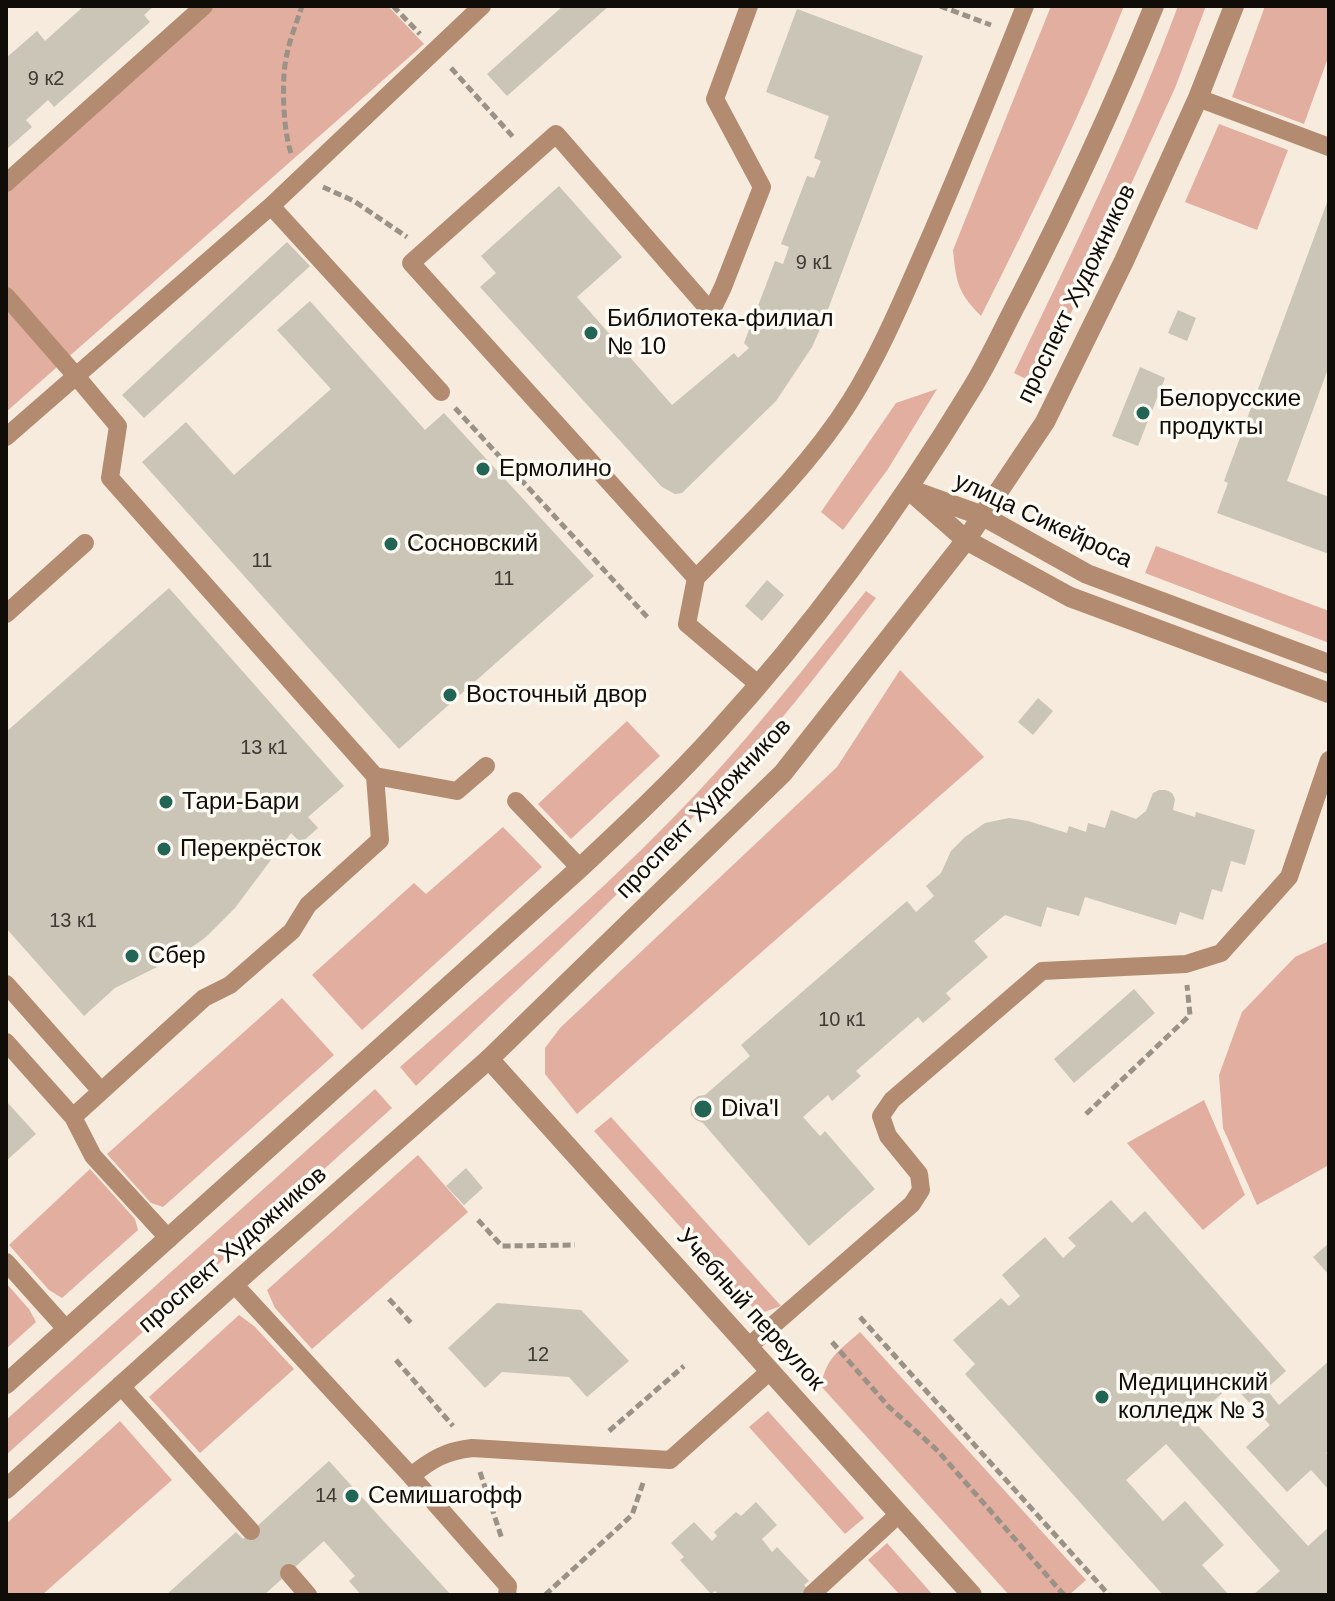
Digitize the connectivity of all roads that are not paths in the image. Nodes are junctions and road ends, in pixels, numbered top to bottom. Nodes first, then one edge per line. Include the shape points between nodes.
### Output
1 (204, 6) edge
2 (482, 6) edge
3 (749, 6) edge
4 (1025, 6) edge
5 (1154, 6) edge
6 (1234, 6) edge
7 (1198, 98) junction
8 (1329, 147) edge
9 (6, 183) edge
10 (271, 206) junction
11 (6, 296) edge
12 (76, 376) junction
13 (441, 392) road end
14 (6, 437) edge
15 (908, 489) junction
16 (983, 516) junction
17 (966, 540) junction
18 (85, 543) dead end
19 (696, 578) junction
20 (6, 614) edge
21 (1329, 664) edge
22 (759, 685) junction
23 (1329, 693) edge
24 (1329, 760) edge
25 (486, 766) dead end
26 (375, 776) junction
27 (516, 801) dead end
28 (580, 868) junction
29 (6, 984) edge
30 (6, 1042) edge
31 (489, 1059) junction
32 (101, 1091) junction
33 (73, 1117) junction
34 (169, 1239) junction
35 (6, 1262) edge
36 (234, 1284) junction
37 (67, 1330) junction
38 (748, 1347) junction
39 (770, 1371) junction
40 (6, 1384) edge
41 (120, 1385) junction
42 (411, 1476) junction
43 (6, 1489) edge
44 (899, 1514) junction
45 (251, 1531) dead end
46 (289, 1573) dead end
47 (812, 1594) edge
48 (308, 1595) edge
49 (507, 1595) edge
50 (972, 1595) edge

1 - 9 lane
2 - 10 lane
3 - 19 lane via 715,99 762,187 711,312 556,134 411,263
4 - 19 lane via 951,190 850,401 775,498
5 - 15 street, проспект Художников via 1043,252 974,385
6 - 7 street, проспект Художников
7 - 8 lane
7 - 16 street, проспект Художников via 1051,409
10 - 12 lane
10 - 13 lane
11 - 12 lane
12 - 14 lane
12 - 26 lane via 118,426 110,478
15 - 16 street, улица Сикейроса
15 - 17 street, улица Сикейроса
15 - 22 street, проспект Художников
16 - 17 street, проспект Художников
16 - 21 street, улица Сикейроса via 1087,574
17 - 23 street, улица Сикейроса via 1070,597
17 - 31 street, проспект Художников via 783,773
18 - 20 lane
19 - 22 lane via 687,624
22 - 28 street, проспект Художников
24 - 38 lane via 1289,877 1221,953 1186,964 1042,971 892,1100 881,1116 888,1136 919,1174 921,1190 912,1204
25 - 26 lane via 457,791
26 - 32 lane via 380,840 308,905 292,931 230,985 204,998
27 - 28 lane
28 - 34 street, проспект Художников
29 - 32 lane
30 - 33 lane
31 - 36 street, проспект Художников
31 - 38 street, Учебный переулок
32 - 33 lane
33 - 34 lane via 93,1156
34 - 37 street, проспект Художников
35 - 37 lane
36 - 41 street, проспект Художников
36 - 42 lane
37 - 40 street, проспект Художников
38 - 39 street, Учебный переулок
39 - 42 lane via 670,1460 472,1448 453,1450
39 - 44 street, Учебный переулок
41 - 43 street, проспект Художников
41 - 45 lane
42 - 49 lane via 508,1586
44 - 47 lane
44 - 50 street, Учебный переулок
46 - 48 lane

